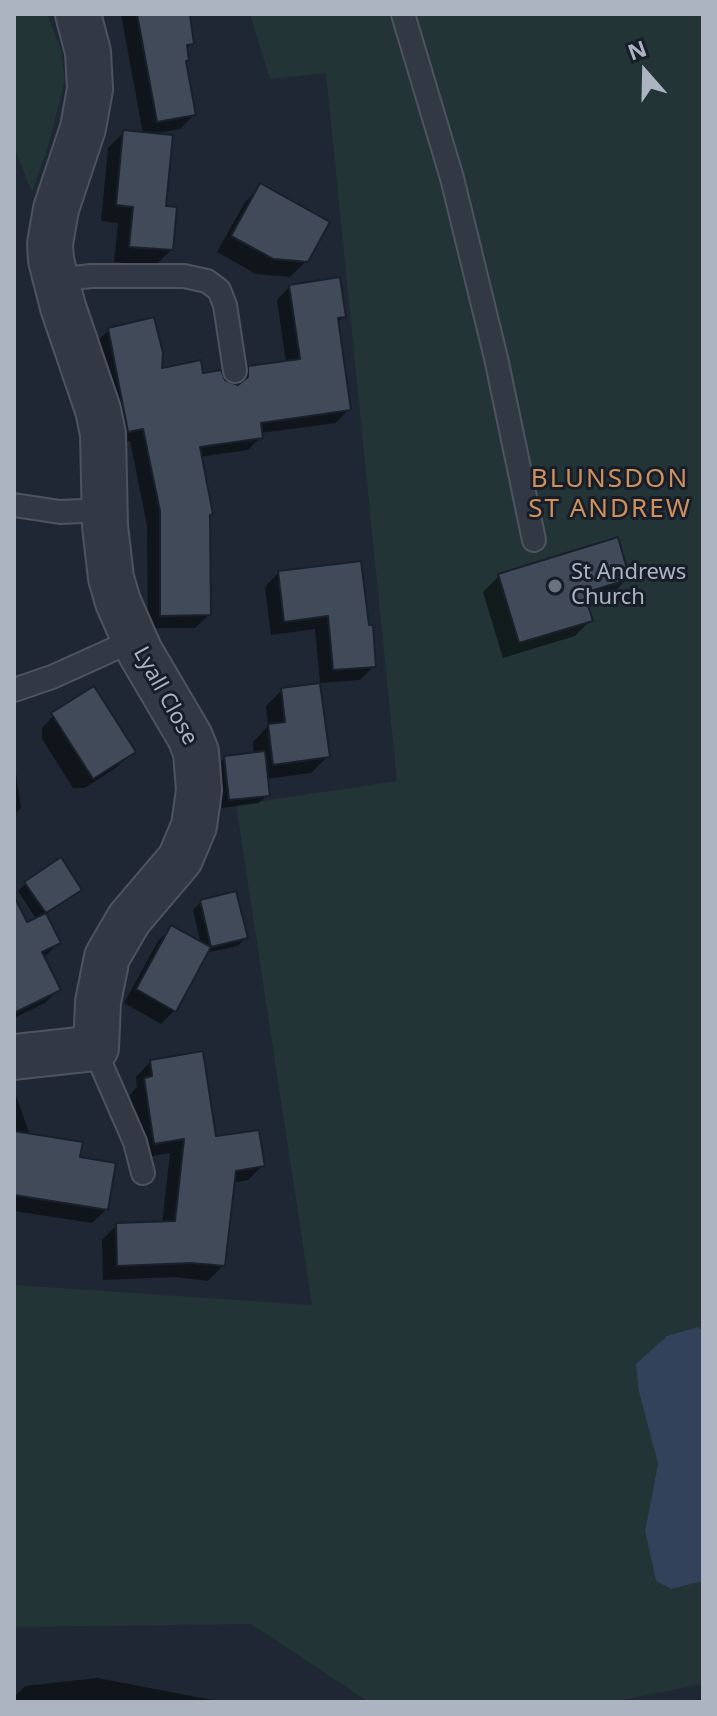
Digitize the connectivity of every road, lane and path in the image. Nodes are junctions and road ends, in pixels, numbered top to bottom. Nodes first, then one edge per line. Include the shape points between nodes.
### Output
1 (78, 14) edge
2 (403, 14) edge
3 (55, 280) junction
4 (235, 371) dead end
5 (14, 505) edge
6 (105, 510) junction
7 (534, 540) dead end
8 (134, 640) junction
9 (14, 690) edge
10 (96, 1048) junction
11 (14, 1057) edge
12 (143, 1173) dead end

1 - 3 street, Lyall Close via 90,89 52,229
2 - 7 lane via 452,178
3 - 4 lane via 184,276 207,281 219,290 225,305
3 - 6 street, Lyall Close via 98,410
5 - 6 lane via 60,512
6 - 8 street, Lyall Close via 111,578
8 - 9 lane
8 - 10 street, Lyall Close via 196,752 198,810 180,859 129,919 107,957
10 - 11 street
10 - 12 lane, Lyall Close

